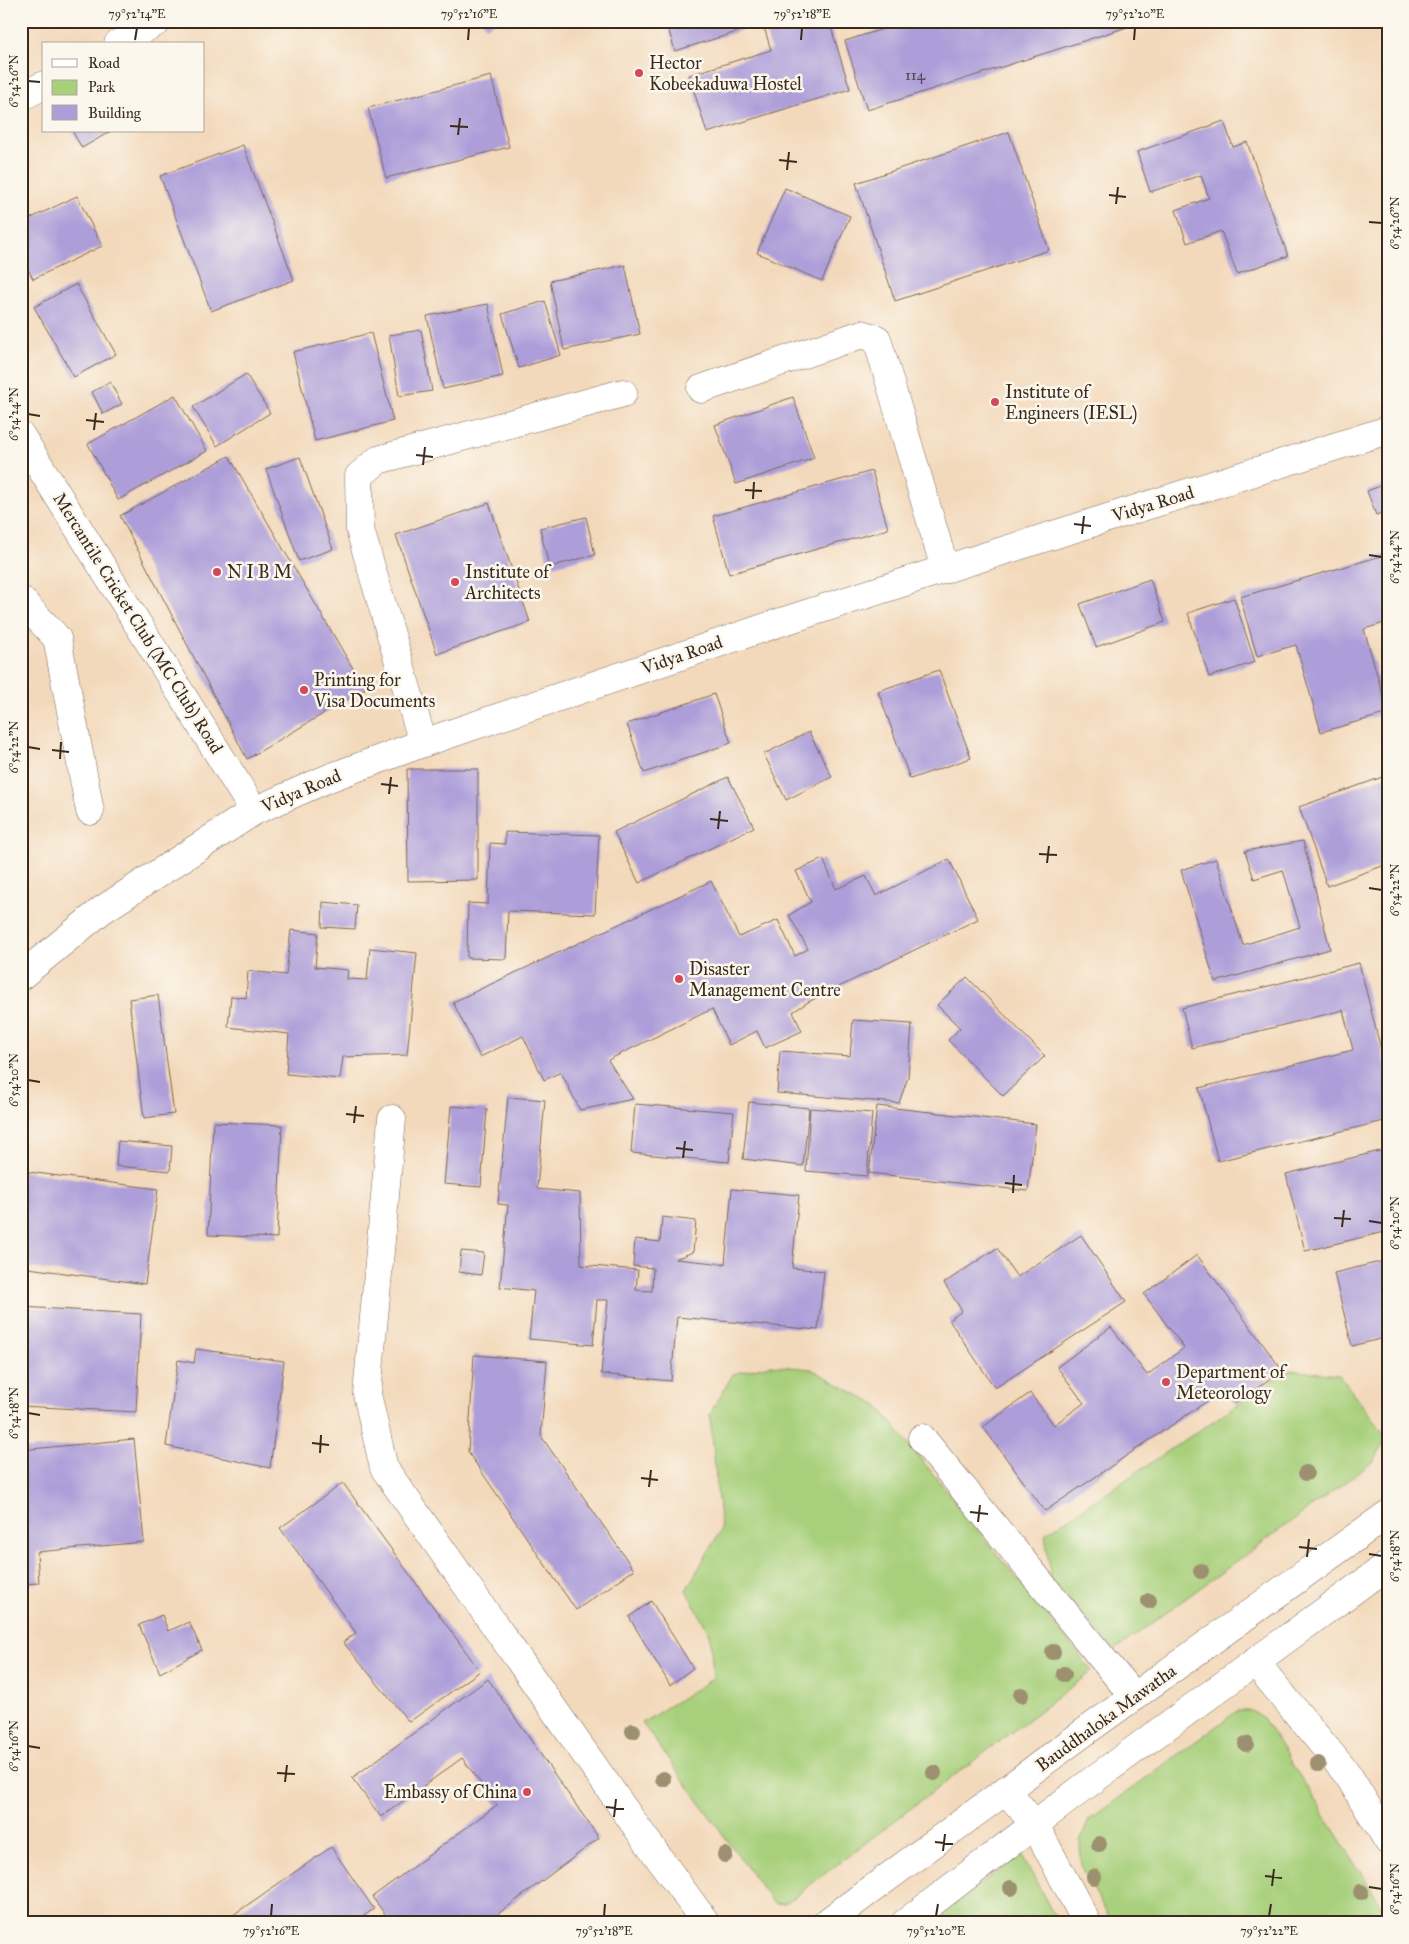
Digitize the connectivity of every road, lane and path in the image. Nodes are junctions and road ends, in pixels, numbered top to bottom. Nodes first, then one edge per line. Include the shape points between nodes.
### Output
1 (158, 21) edge
2 (121, 42) edge
3 (42, 85) edge
4 (21, 97) edge
5 (702, 389) dead end
6 (623, 393) dead end
7 (1388, 430) edge
8 (21, 436) edge
9 (945, 569) junction
10 (21, 600) edge
11 (424, 743) junction
12 (90, 811) dead end
13 (254, 811) junction
14 (21, 976) edge
15 (392, 1120) dead end
16 (922, 1438) dead end
17 (1388, 1514) edge
18 (1388, 1565) edge
19 (1255, 1662) junction
20 (1134, 1698) junction
21 (1006, 1790) junction
22 (1035, 1825) junction
23 (1388, 1841) edge
24 (706, 1923) edge
25 (826, 1923) edge
26 (905, 1923) edge
27 (1087, 1923) edge

1 - 2 street
3 - 4 street
5 - 9 street via 862,334 877,339
6 - 11 street via 378,460 359,476 360,530
7 - 9 street, Vidya Road
8 - 13 street, Mercantile Cricket Club (MC Club) Road
9 - 11 street, Vidya Road
10 - 12 street via 57,638
11 - 13 street, Vidya Road via 329,778
13 - 14 street, Vidya Road via 102,910
15 - 24 street via 367,1394 384,1468
16 - 20 street
17 - 20 street, Bauddhaloka Mawatha
18 - 19 street
19 - 22 street
19 - 23 street via 1348,1775
20 - 21 street, Bauddhaloka Mawatha
21 - 22 street
21 - 25 street, Bauddhaloka Mawatha
22 - 26 street
22 - 27 street

